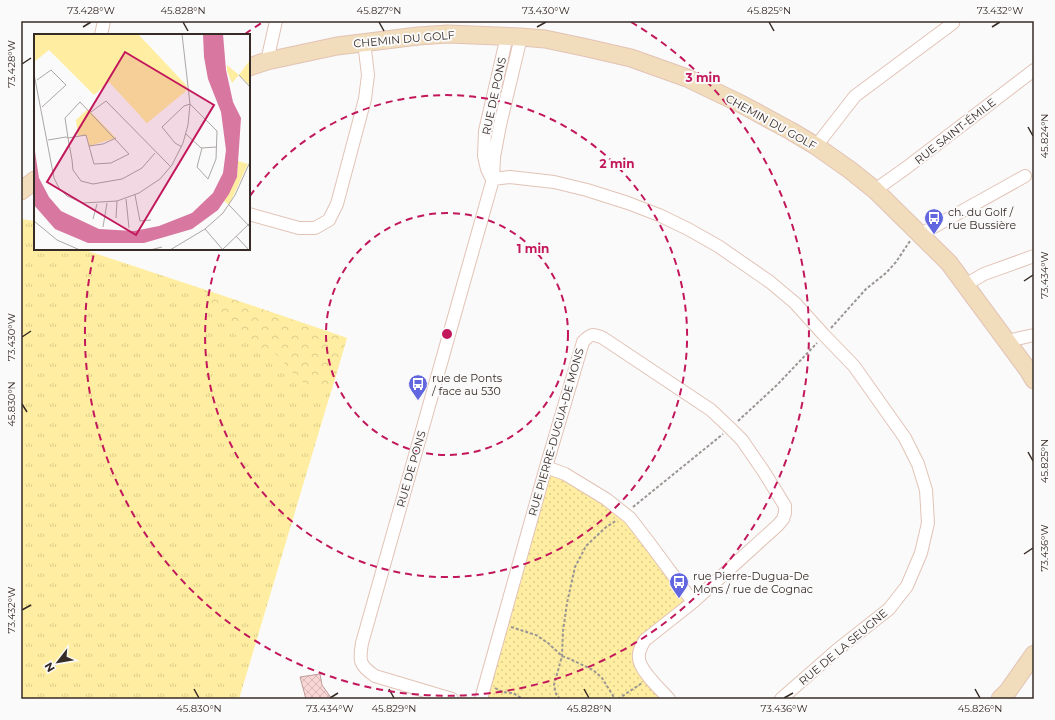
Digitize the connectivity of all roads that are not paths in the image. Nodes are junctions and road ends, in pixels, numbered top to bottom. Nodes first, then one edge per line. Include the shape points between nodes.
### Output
1 (104, 21) edge
2 (276, 21) edge
3 (952, 21) edge
4 (101, 34) edge
5 (514, 36) junction
6 (364, 42) junction
7 (267, 61) junction
8 (250, 67) edge
9 (1034, 70) edge
10 (816, 146) junction
11 (1025, 176) dead end
12 (493, 179) junction
13 (34, 181) edge
14 (875, 190) junction
15 (21, 191) edge
16 (250, 214) edge
17 (921, 234) junction
18 (1034, 256) edge
19 (965, 285) junction
20 (1034, 335) edge
21 (1007, 341) junction
22 (1034, 380) edge
23 (546, 467) junction
24 (693, 602) junction
25 (1034, 654) edge
26 (452, 699) edge
27 (481, 699) edge
28 (668, 699) edge
29 (781, 699) edge
30 (1000, 699) edge

1 - 4 street
2 - 7 street
3 - 10 street via 953,23 856,96
5 - 6 street, CHEMIN DU GOLF via 448,34
5 - 10 street, CHEMIN DU GOLF via 583,46 631,58 687,78 770,119
5 - 12 street, RUE DE PONS via 485,131 484,156
6 - 7 street, CHEMIN DU GOLF
6 - 16 street via 368,75 365,99 338,204 329,220 315,228 299,228
7 - 8 street, CHEMIN DU GOLF
9 - 14 street, RUE SAINT-ÉMILE
10 - 14 street, CHEMIN DU GOLF
11 - 17 street
12 - 26 street, RUE DE PONS via 360,657 365,670 374,676
12 - 29 street, RUE DE LA SEUGNE via 510,177 554,182 587,190 659,216 718,246 770,282 795,303 854,366 905,438 918,464 926,490 928,523 908,586 889,609
13 - 15 street
14 - 17 street, CHEMIN DU GOLF
17 - 19 street, CHEMIN DU GOLF via 949,263
18 - 19 street via 984,274
19 - 21 street, CHEMIN DU GOLF
20 - 21 street
21 - 22 street, CHEMIN DU GOLF
23 - 24 street via 565,474 606,499 636,525
23 - 24 street, RUE PIERRE-DUGUA-DE MONS via 583,342 588,336 604,338 711,410 742,440 781,499 785,513 778,525
23 - 27 street, RUE PIERRE-DUGUA-DE MONS
24 - 28 street, RUE PIERRE-DUGUA-DE MONS via 645,640 641,648 639,658 643,668
25 - 30 street

